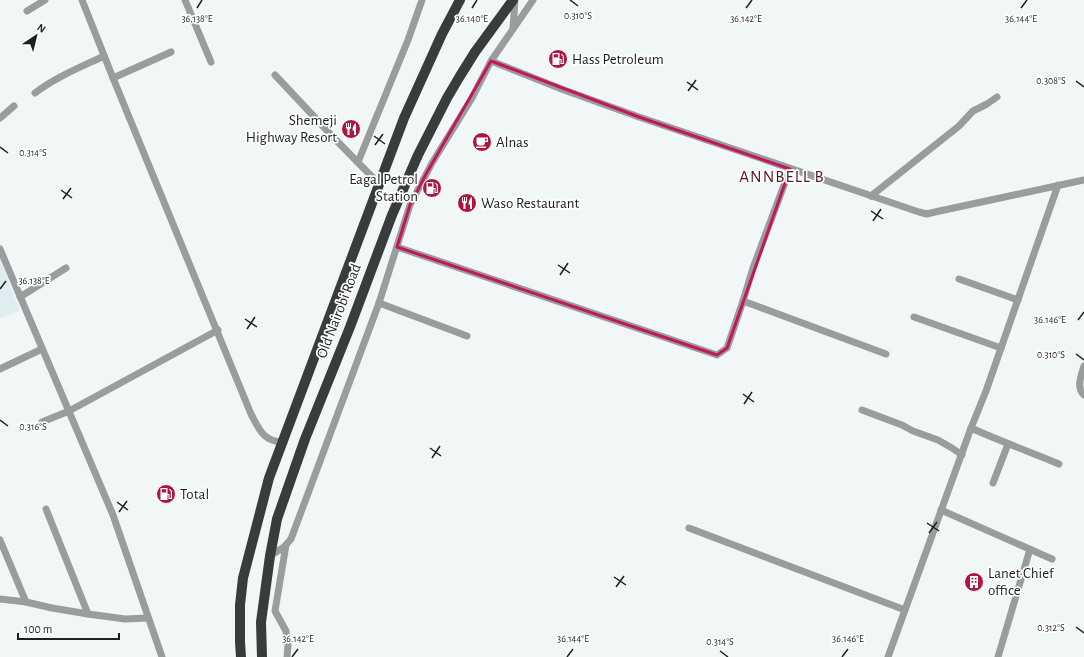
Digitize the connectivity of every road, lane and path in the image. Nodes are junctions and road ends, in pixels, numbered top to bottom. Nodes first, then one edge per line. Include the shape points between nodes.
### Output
1 (45, 0) edge
2 (82, 0) edge
3 (184, 0) edge
4 (422, 0) edge
5 (460, 0) edge
6 (514, 0) edge
7 (533, 0) edge
8 (27, 11) dead end
9 (513, 29) junction
10 (171, 52) dead end
11 (104, 56) junction
12 (491, 61) junction
13 (211, 62) dead end
14 (275, 75) dead end
15 (113, 78) junction
16 (35, 93) dead end
17 (997, 97) dead end
18 (14, 106) dead end
19 (0, 118) edge
20 (358, 162) junction
21 (790, 169) junction
22 (1084, 180) edge
23 (379, 184) junction
24 (1058, 185) junction
25 (871, 196) junction
26 (397, 247) junction
27 (0, 249) edge
28 (66, 268) dead end
29 (959, 279) dead end
30 (20, 297) junction
31 (1018, 300) junction
32 (743, 301) junction
33 (379, 302) junction
34 (914, 317) dead end
35 (218, 330) junction
36 (467, 336) dead end
37 (1001, 348) junction
38 (42, 349) junction
39 (886, 354) dead end
40 (1084, 366) edge
41 (0, 369) edge
42 (1084, 396) edge
43 (862, 410) dead end
44 (69, 411) junction
45 (42, 422) dead end
46 (971, 428) junction
47 (282, 442) junction
48 (1008, 444) junction
49 (962, 455) junction
50 (1059, 464) dead end
51 (993, 483) dead end
52 (46, 509) dead end
53 (941, 510) junction
54 (688, 528) dead end
55 (0, 540) edge
56 (286, 545) junction
57 (1030, 549) junction
58 (270, 556) junction
59 (1052, 559) dead end
60 (0, 599) edge
61 (26, 602) junction
62 (905, 610) junction
63 (88, 614) junction
64 (148, 618) junction
65 (162, 657) edge
66 (241, 657) edge
67 (262, 657) edge
68 (287, 657) edge
69 (888, 657) edge
70 (998, 657) edge

1 - 8 street
2 - 11 street
3 - 13 street
4 - 20 street
5 - 23 highway, Old Nairobi Road via 404,118
6 - 9 street
6 - 58 highway, Old Nairobi Road via 475,52 447,98 394,208 289,483 277,518
7 - 9 street
9 - 12 street
10 - 15 street
11 - 15 street
11 - 16 street via 60,77
12 - 21 street via 564,90
12 - 26 street via 426,174 410,206
14 - 20 street
15 - 35 street
17 - 25 street via 973,111 959,126
18 - 19 street
20 - 23 street
21 - 25 street
21 - 32 street
22 - 24 street
23 - 47 highway, Old Nairobi Road
24 - 25 street via 928,214
24 - 31 street
26 - 32 street via 717,355 727,348
26 - 33 street
27 - 30 street
28 - 30 street
29 - 31 street
30 - 38 street
31 - 37 street
32 - 39 street
33 - 36 street
33 - 56 street via 291,539
34 - 37 street
35 - 44 street
35 - 47 street via 260,432 275,442
37 - 46 street
38 - 41 street
38 - 44 street
40 - 42 street via 1079,388
43 - 49 street via 938,440
44 - 45 street
44 - 64 street via 113,515
46 - 48 street
46 - 49 street
47 - 66 highway, Old Nairobi Road via 269,478 243,578 240,605
48 - 50 street
48 - 51 street
49 - 53 street
52 - 63 street
53 - 57 street
53 - 62 street
54 - 62 street
55 - 61 street
56 - 58 street
56 - 68 street via 275,611 286,631
57 - 59 street
57 - 70 street
58 - 67 highway, Old Nairobi Road via 261,622
60 - 61 street
61 - 63 street
62 - 69 street
63 - 64 street via 125,619
64 - 65 street

